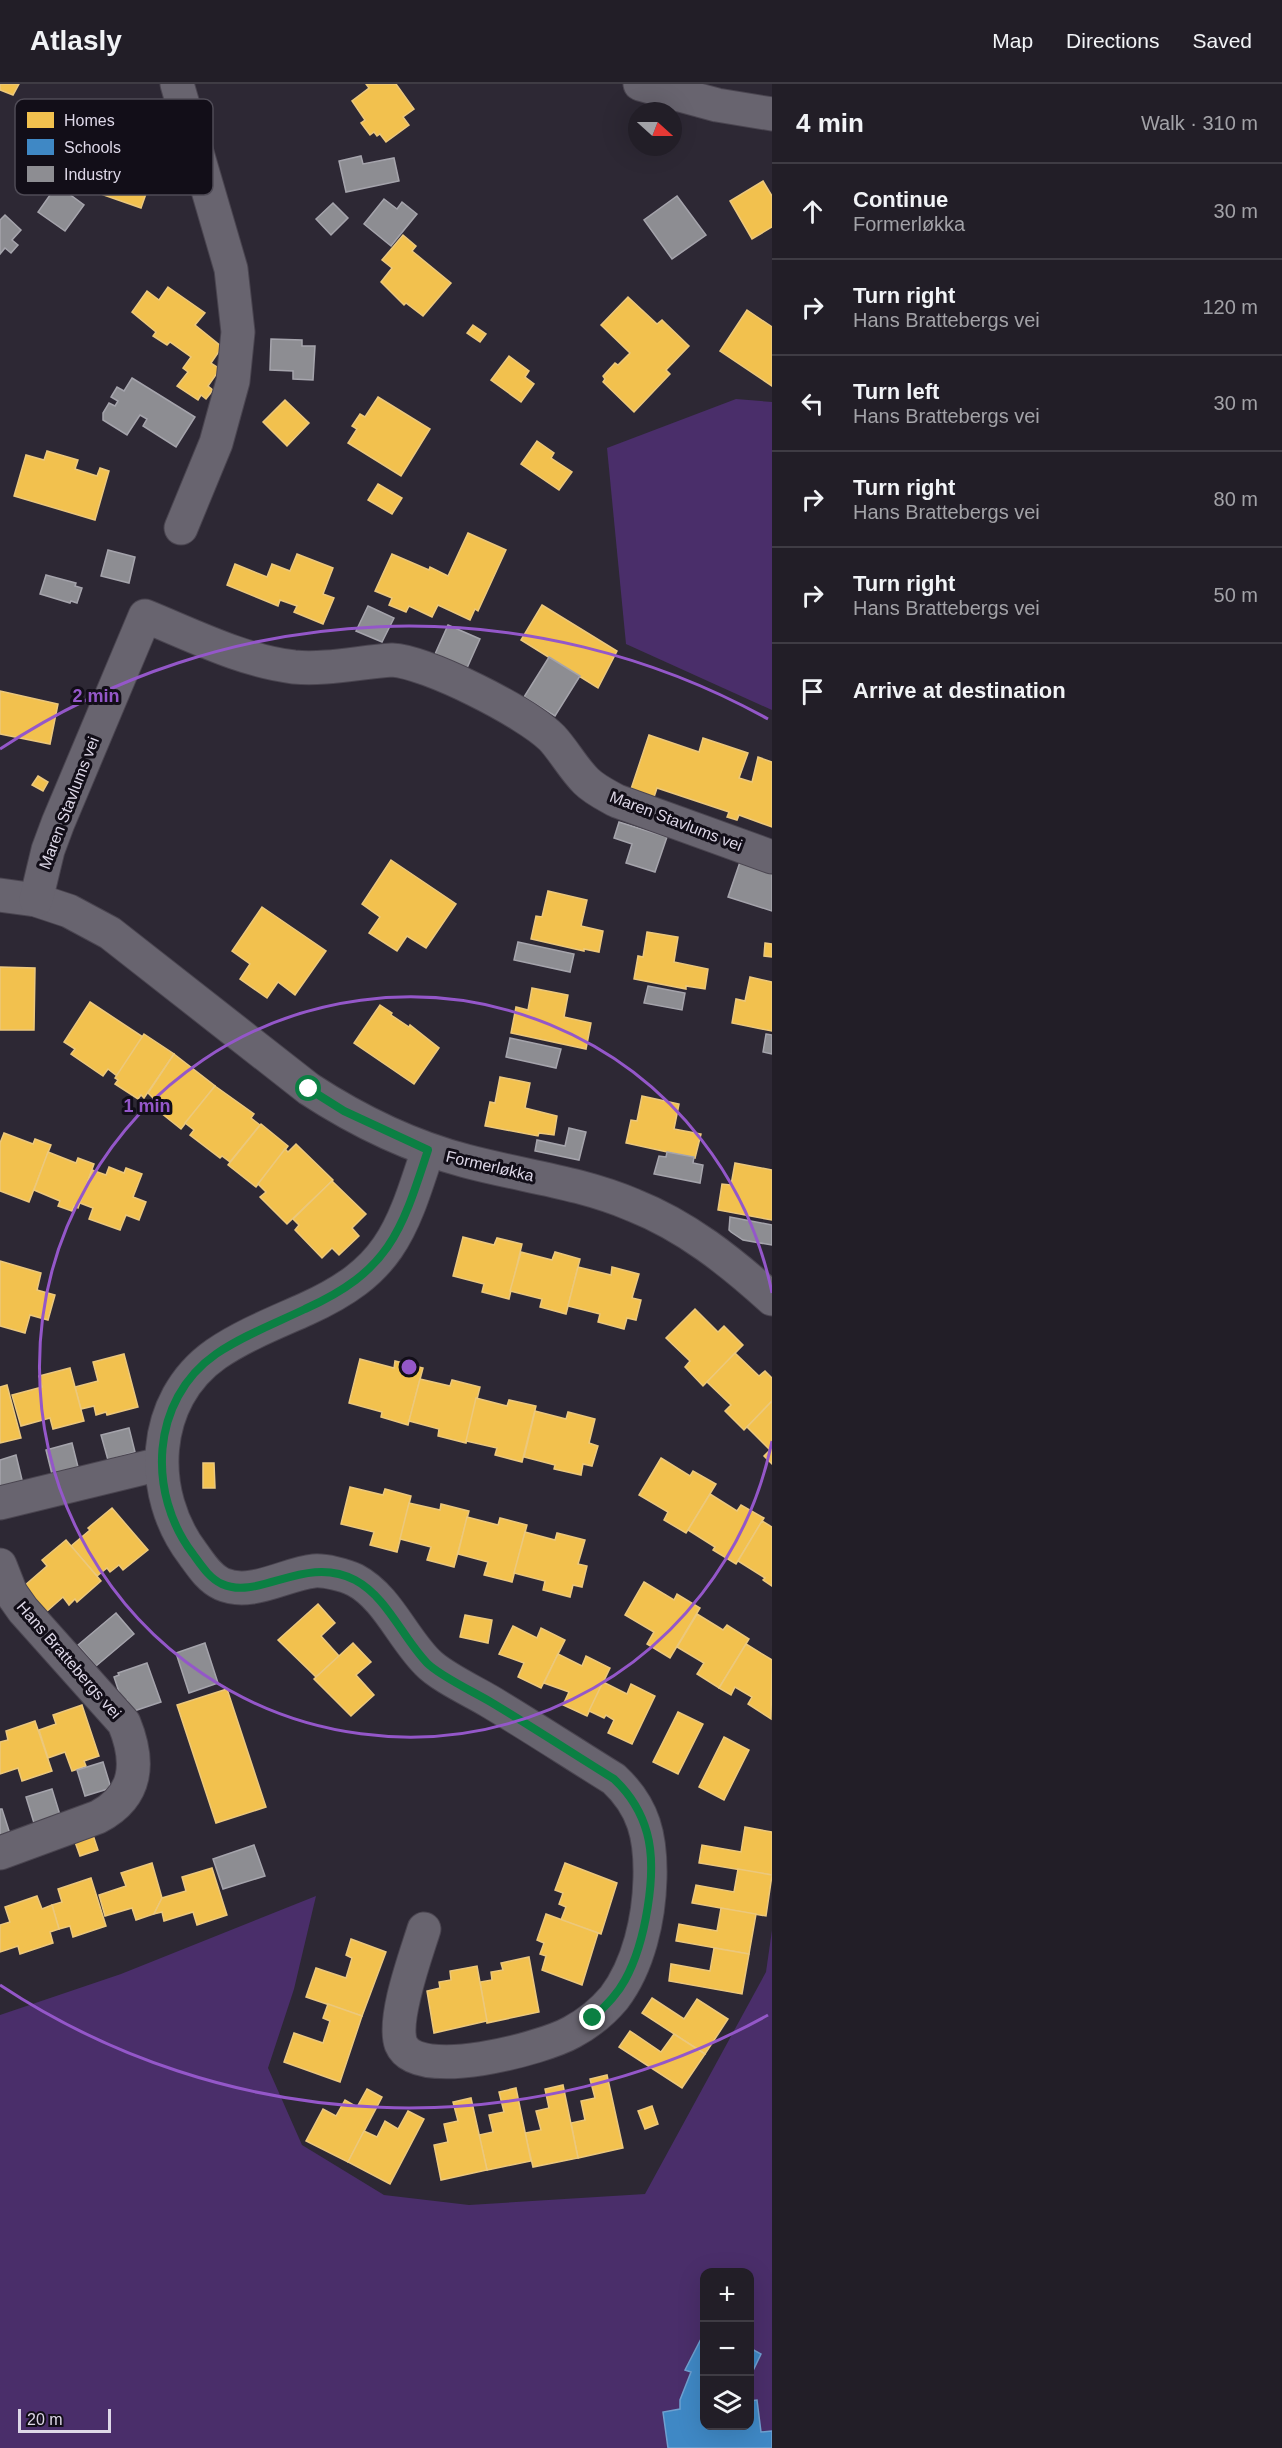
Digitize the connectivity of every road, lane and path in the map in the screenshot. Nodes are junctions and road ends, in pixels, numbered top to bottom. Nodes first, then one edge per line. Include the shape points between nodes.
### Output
1 (177, 84) edge
2 (640, 84) edge
3 (181, 99) edge
4 (772, 114) edge
5 (209, 195) edge
6 (181, 528) dead end
7 (772, 857) edge
8 (0, 895) edge
9 (36, 900) junction
10 (428, 1150) junction
11 (772, 1299) edge
12 (160, 1464) junction
13 (0, 1503) edge
14 (0, 1564) edge
15 (0, 1853) edge
16 (424, 1929) dead end

1 - 3 street
2 - 4 street via 717,105
5 - 6 street via 231,269 238,332 233,381 216,443
7 - 9 street, Maren Stavlums vei via 617,801 585,780 551,737 534,724 490,698 422,667 392,660 296,667 274,664 145,616 58,823
8 - 9 street, Formerløkka
9 - 10 street, Formerløkka via 69,911 110,933 290,1074 344,1111
10 - 11 street, Formerløkka via 585,1187 634,1205 690,1233
10 - 12 street via 402,1224 389,1248 356,1281 215,1354 182,1390 171,1412
12 - 13 street
12 - 16 street via 173,1522 207,1573 222,1584 239,1588 316,1570 354,1579 373,1593 428,1664 614,1779 628,1792 647,1834 649,1893 637,1954 613,1998 593,2018 570,2033 534,2047 463,2061 419,2060 406,2053 400,2036 400,2014
14 - 15 street, Hans Brattebergs vei via 11,1593 23,1610 124,1723 130,1738 133,1769 124,1799 111,1810

